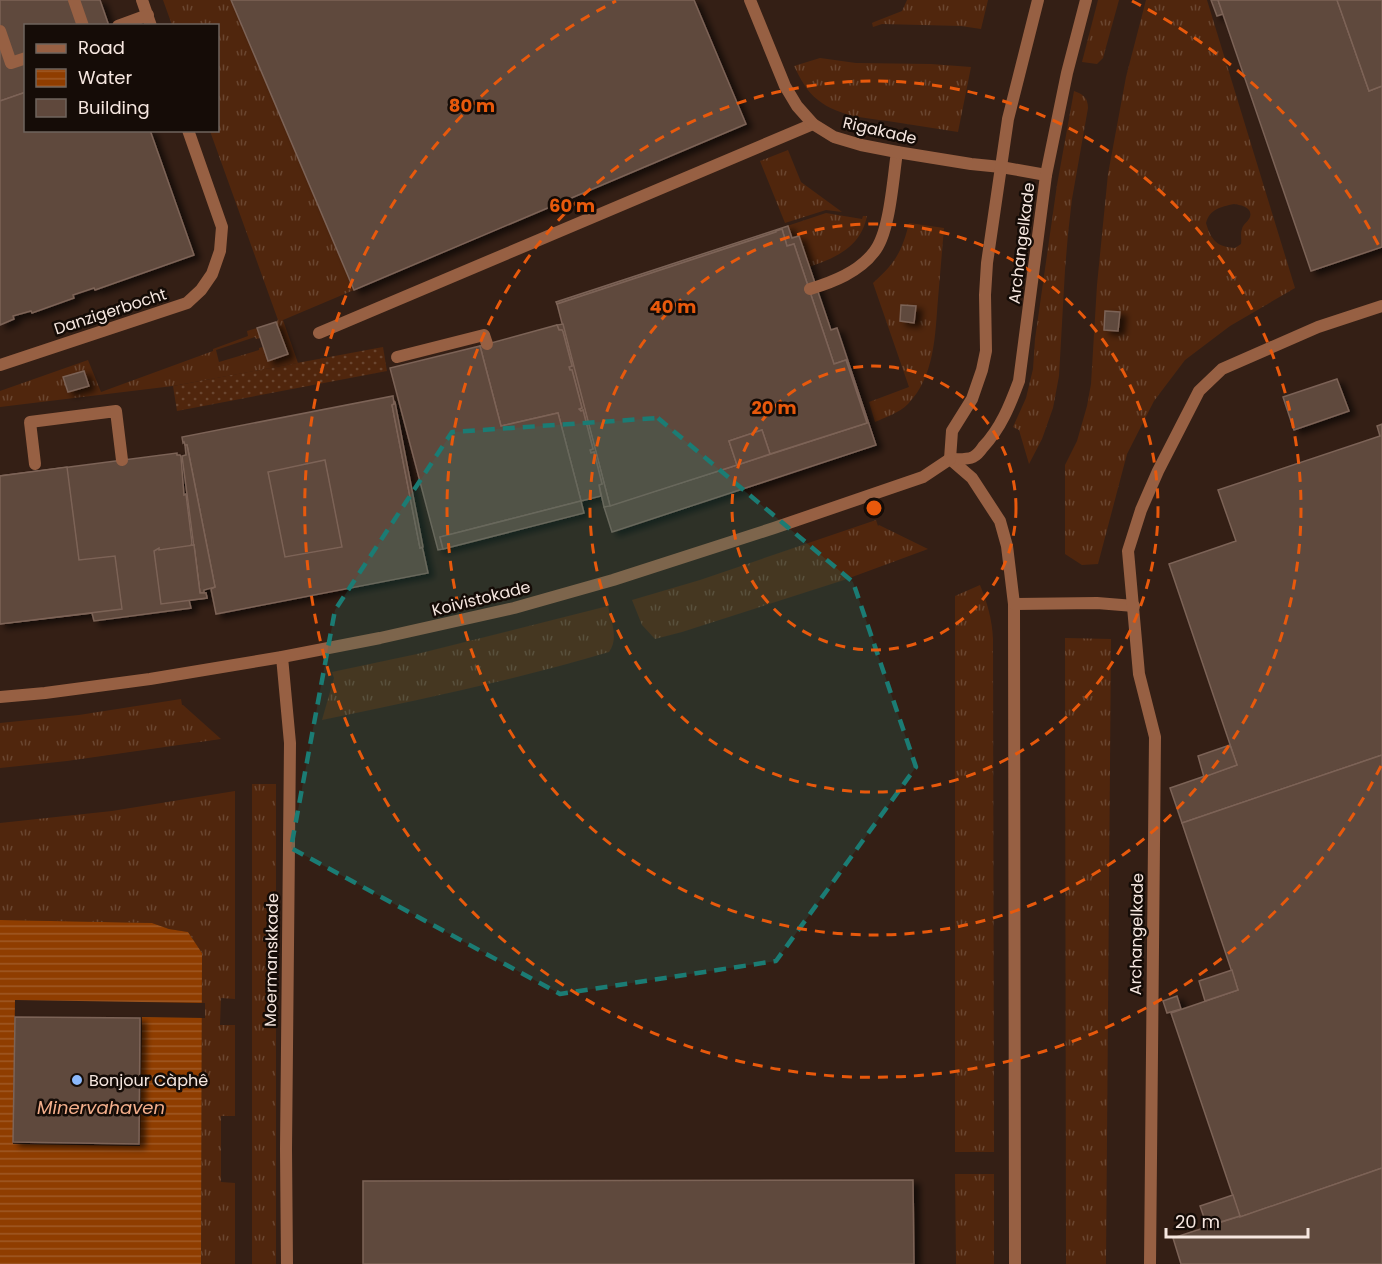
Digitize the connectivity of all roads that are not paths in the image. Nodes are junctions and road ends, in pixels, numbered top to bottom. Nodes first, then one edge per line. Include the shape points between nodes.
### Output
1 (142, 0) edge
2 (750, 0) edge
3 (1038, 0) edge
4 (1086, 0) edge
5 (77, 4) edge
6 (150, 20) edge
7 (82, 24) edge
8 (86, 24) edge
9 (129, 24) edge
10 (0, 31) edge
11 (0, 37) edge
12 (24, 60) edge
13 (24, 61) edge
14 (813, 124) junction
15 (189, 132) edge
16 (897, 152) junction
17 (1001, 167) junction
18 (1046, 175) junction
19 (810, 289) dead end
20 (1382, 306) edge
21 (319, 333) dead end
22 (487, 344) dead end
23 (397, 357) dead end
24 (0, 365) edge
25 (950, 459) junction
26 (122, 460) dead end
27 (35, 464) dead end
28 (1014, 604) junction
29 (1134, 606) junction
30 (282, 657) junction
31 (0, 697) edge
32 (287, 1264) edge
33 (1015, 1264) edge
34 (1150, 1264) edge

1 - 6 street
2 - 14 street, Rigakade via 785,86
3 - 17 street, Archangelkade via 1008,119
4 - 18 street, Archangelkade
5 - 7 street
5 - 8 street
6 - 9 street
10 - 12 street via 11,63
11 - 13 street via 10,67
14 - 16 street, Rigakade via 834,137
14 - 21 street
15 - 24 street, Danzigerbocht via 222,227 220,251 201,290 187,303
16 - 17 street, Rigakade
16 - 19 street via 885,233 875,252 855,269
17 - 18 street, Rigakade
17 - 25 street, Archangelkade via 987,263 986,351 975,391 952,431
18 - 25 street, Archangelkade via 1019,381 1008,410 985,446 973,458
20 - 29 street, Archangelkade via 1318,327 1222,369 1200,391 1158,471 1131,541 1128,551
22 - 23 street via 484,334
25 - 28 street via 972,478 1000,521
25 - 30 street, Koivistokade via 923,477 613,580 514,608
26 - 27 street via 116,411 30,422
28 - 29 street
28 - 33 street
29 - 34 street, Archangelkade via 1139,674 1155,737
30 - 31 street, Koivistokade via 150,679
30 - 32 street, Moermanskkade via 290,743

